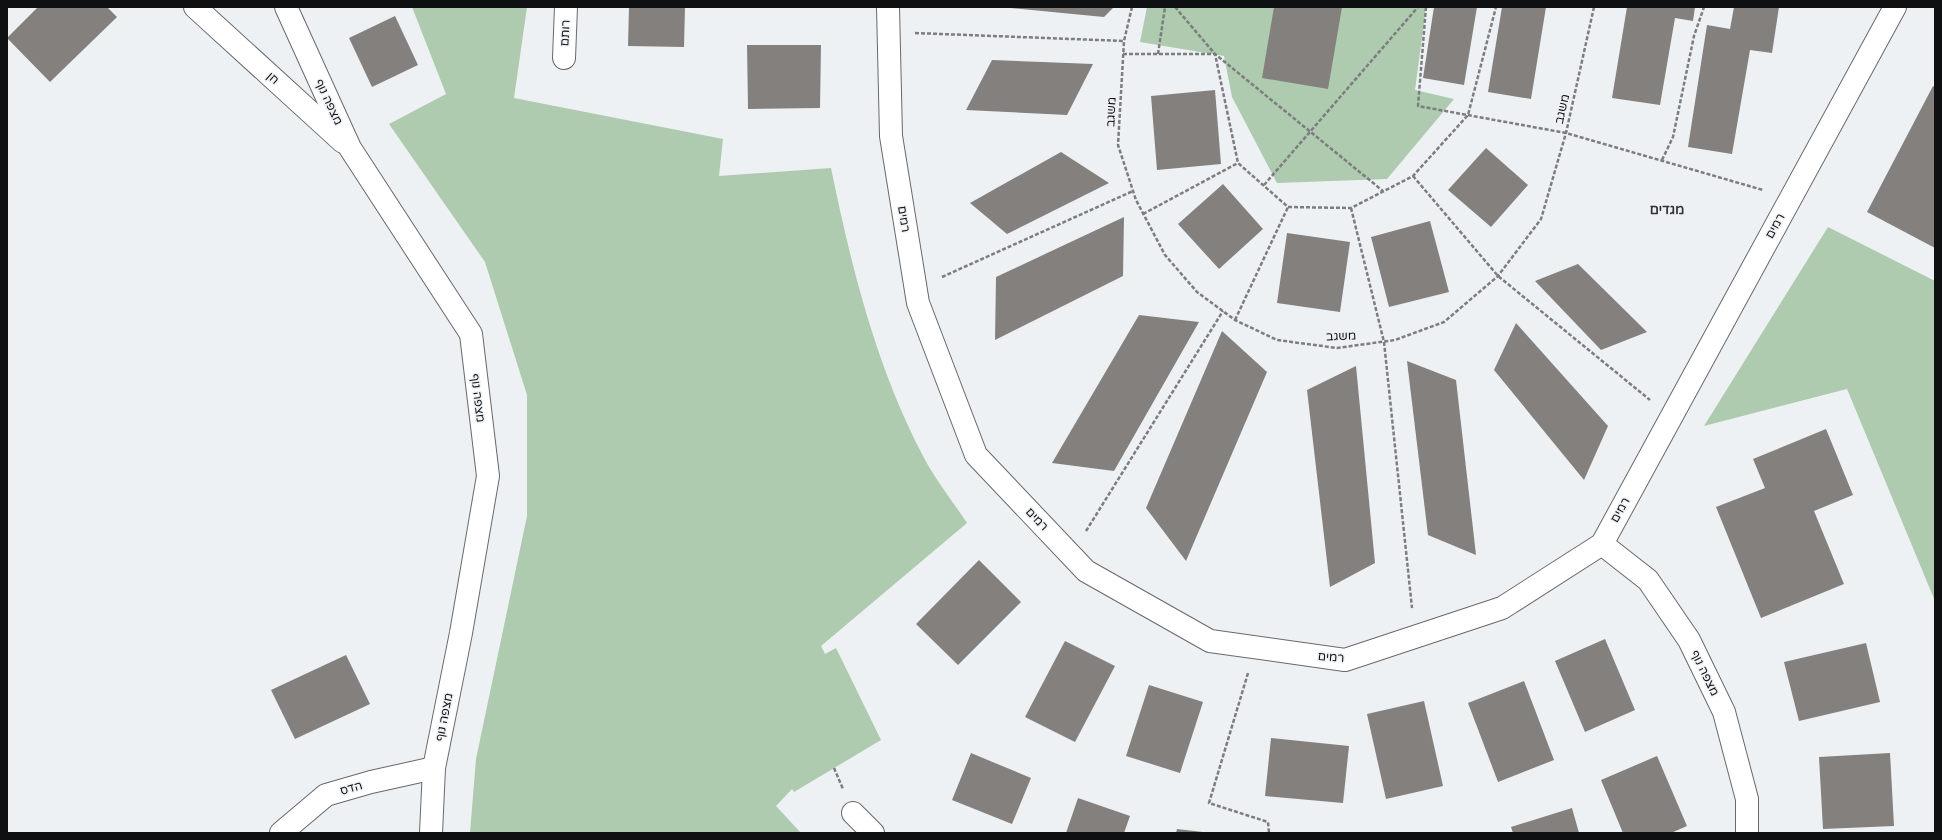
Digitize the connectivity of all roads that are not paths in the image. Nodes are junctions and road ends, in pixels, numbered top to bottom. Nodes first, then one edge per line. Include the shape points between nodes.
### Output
1 (195, 7) edge
2 (286, 7) edge
3 (566, 7) edge
4 (888, 7) edge
5 (1895, 7) edge
6 (564, 58) dead end
7 (350, 148) junction
8 (1602, 544) junction
9 (434, 768) junction
10 (853, 813) dead end
11 (281, 833) edge
12 (431, 833) edge
13 (873, 833) edge
14 (1747, 833) edge

1 - 7 street, חן
2 - 7 street, מצפה נוף
3 - 6 street, רותם
4 - 8 street, רמים via 891,136 918,303 976,455 1086,570 1210,641 1345,660 1502,608
5 - 8 street, רמים
7 - 9 street, מצפה נוף via 470,334 488,476 461,633
8 - 14 street, מצפה נוף via 1648,580 1689,640 1724,712 1746,799
9 - 11 street, הדס via 326,795
9 - 12 street, מצפה נוף
10 - 13 street

